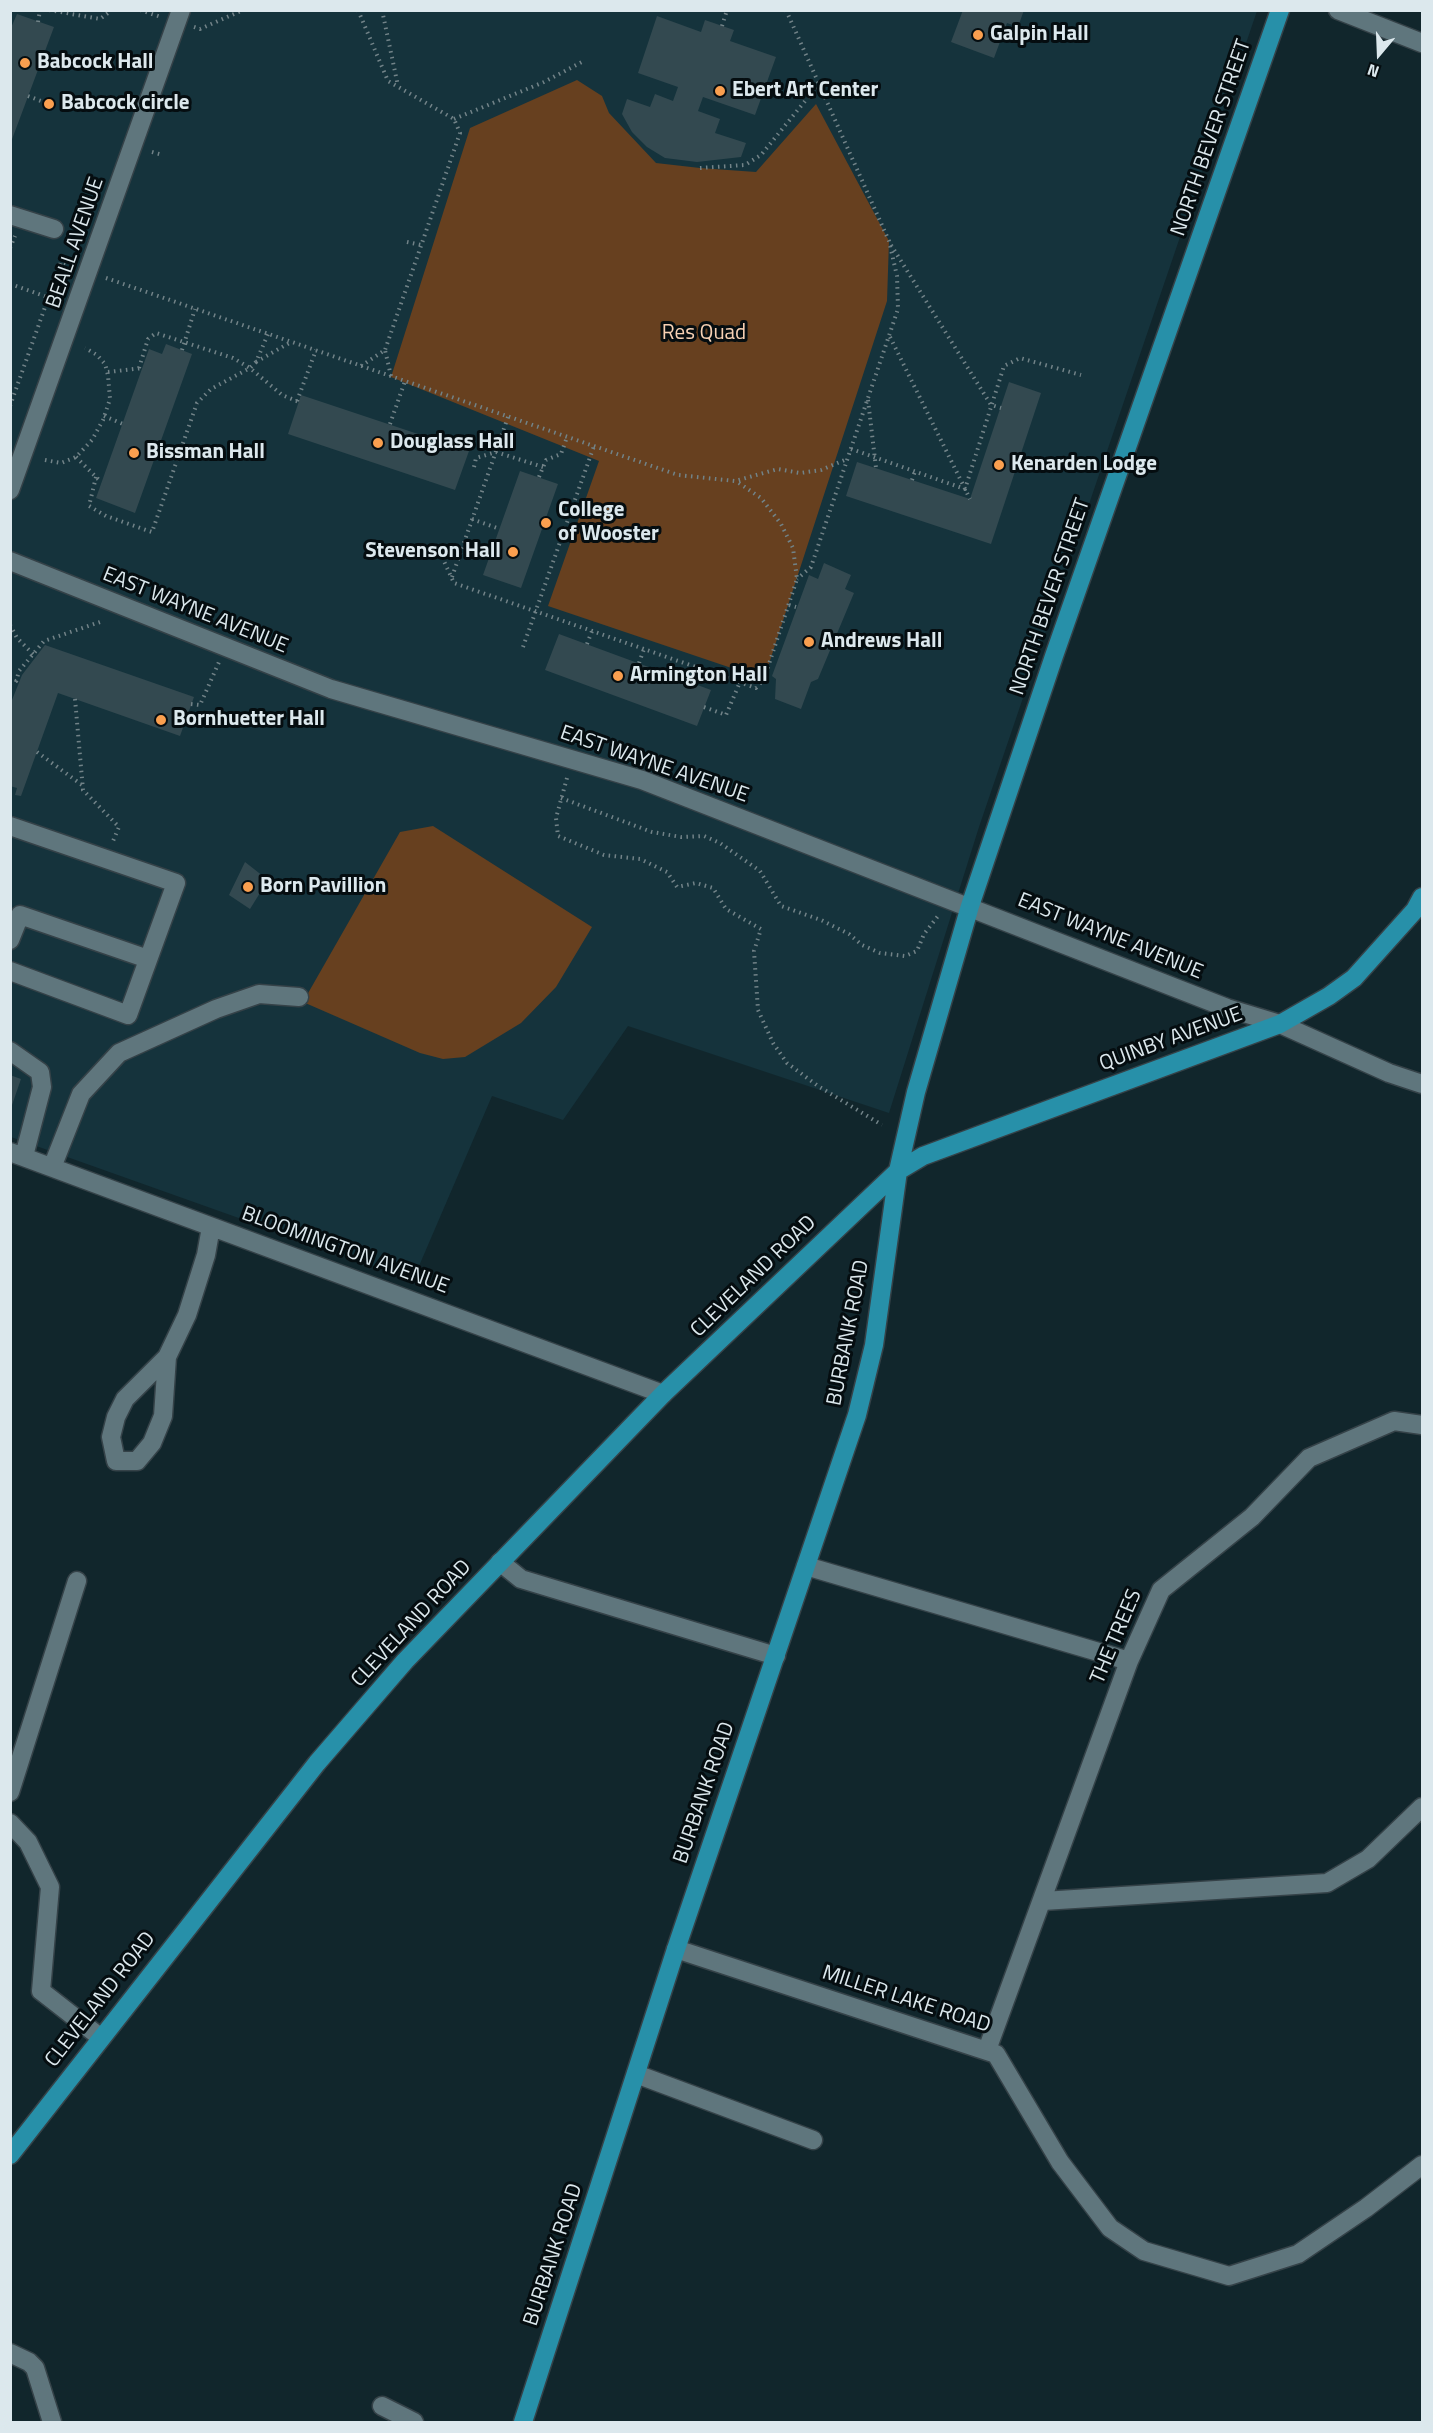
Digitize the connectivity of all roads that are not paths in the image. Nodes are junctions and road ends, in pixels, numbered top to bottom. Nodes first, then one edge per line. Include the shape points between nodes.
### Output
1 (181, 10) edge
2 (1280, 10) edge
3 (1338, 10) edge
4 (1422, 43) edge
5 (10, 215) edge
6 (54, 229) dead end
7 (10, 490) edge
8 (10, 561) edge
9 (10, 826) edge
10 (1422, 897) edge
11 (970, 906) junction
12 (10, 940) edge
13 (148, 959) junction
14 (10, 971) edge
15 (299, 997) dead end
16 (1280, 1024) junction
17 (10, 1051) edge
18 (1422, 1084) edge
19 (17, 1154) edge
20 (53, 1166) junction
21 (898, 1171) junction
22 (211, 1227) junction
23 (167, 1357) junction
24 (663, 1394) junction
25 (1422, 1425) edge
26 (500, 1562) junction
27 (806, 1566) junction
28 (77, 1581) dead end
29 (776, 1656) junction
30 (1129, 1661) junction
31 (10, 1792) edge
32 (1422, 1806) edge
33 (10, 1823) edge
34 (1043, 1901) junction
35 (676, 1949) junction
36 (100, 2037) junction
37 (987, 2050) junction
38 (636, 2074) junction
39 (813, 2140) dead end
40 (10, 2155) edge
41 (1422, 2165) edge
42 (10, 2353) edge
43 (382, 2406) dead end
44 (52, 2422) edge
45 (414, 2422) edge
46 (524, 2422) edge

1 - 7 street, BEALL AVENUE
2 - 11 main road, NORTH BEVER STREET
3 - 4 street
5 - 6 street
8 - 11 street, EAST WAYNE AVENUE via 331,689 642,780
9 - 13 street via 176,883
10 - 16 main road, QUINBY AVENUE via 1354,978
11 - 16 street, EAST WAYNE AVENUE via 1227,1008
11 - 21 main road, NORTH BEVER STREET via 916,1092
12 - 13 street via 20,915
13 - 14 street via 128,1015
15 - 20 street via 259,994 119,1053 81,1094
16 - 18 street, EAST WAYNE AVENUE
16 - 21 main road, QUINBY AVENUE via 923,1156
17 - 19 street via 40,1072 42,1087
19 - 20 street, BLOOMINGTON AVENUE
20 - 22 street, BLOOMINGTON AVENUE
21 - 24 main road, CLEVELAND ROAD
21 - 27 main road, BURBANK ROAD via 874,1345 857,1415
22 - 23 street via 188,1315
22 - 24 street, BLOOMINGTON AVENUE
23 - 23 street via 163,1416 152,1443 137,1461 116,1461 111,1437 116,1417 125,1399
24 - 26 main road, CLEVELAND ROAD
25 - 30 street, THE TREES via 1394,1421 1309,1458 1252,1517 1161,1590
26 - 29 street via 521,1579
26 - 36 main road, CLEVELAND ROAD via 405,1661 316,1763
27 - 29 main road, BURBANK ROAD
27 - 30 street
28 - 31 street
29 - 35 main road, BURBANK ROAD
30 - 34 street, THE TREES
32 - 34 street via 1368,1859 1327,1882
33 - 36 street via 28,1842 50,1887 41,1991
34 - 37 street, THE TREES
35 - 37 street, MILLER LAKE ROAD
35 - 38 main road, BURBANK ROAD
36 - 40 main road, CLEVELAND ROAD
37 - 41 street, MILLER LAKE ROAD via 996,2054 1060,2162 1110,2228 1144,2251 1229,2276 1298,2254
38 - 39 street
38 - 46 main road, BURBANK ROAD
42 - 44 street via 34,2368
43 - 45 street

